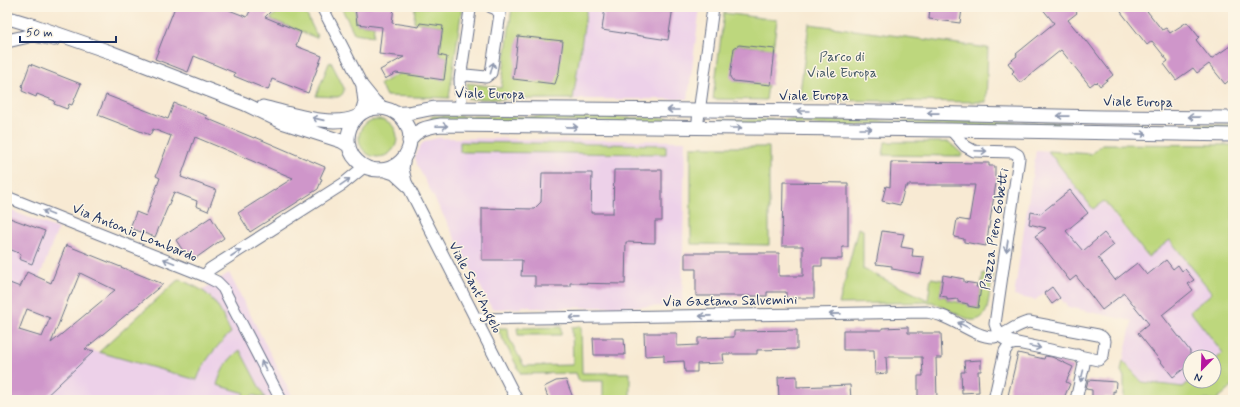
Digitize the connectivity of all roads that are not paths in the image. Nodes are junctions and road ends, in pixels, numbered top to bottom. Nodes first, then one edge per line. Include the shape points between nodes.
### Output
1 (322, 7) edge
2 (471, 7) edge
3 (491, 7) edge
4 (713, 7) edge
5 (7, 19) edge
6 (7, 41) edge
7 (110, 52) junction
8 (460, 79) junction
9 (362, 85) junction
10 (245, 104) junction
11 (384, 108) junction
12 (461, 108) junction
13 (699, 110) junction
14 (396, 113) junction
15 (358, 116) junction
16 (1233, 118) edge
17 (697, 128) junction
18 (951, 130) junction
19 (1233, 135) edge
20 (409, 141) junction
21 (349, 146) junction
22 (405, 155) junction
23 (365, 166) junction
24 (380, 169) junction
25 (408, 188) junction
26 (7, 197) edge
27 (205, 276) junction
28 (475, 319) junction
29 (990, 336) junction
30 (1017, 343) junction
31 (1077, 355) junction
32 (1004, 357) junction
33 (281, 400) edge
34 (517, 400) edge
35 (994, 400) edge
36 (1076, 400) edge

1 - 9 street
2 - 8 street
8 -> 3 street via 466,75 486,77 491,73 500,14 496,8
4 - 13 street
5 - 7 street
6 - 7 street via 33,36
7 - 10 street
8 - 12 street
9 - 11 street
9 - 15 street via 364,102
15 -> 10 street via 348,121 326,121
10 - 21 street via 282,122 341,141
11 - 14 street
11 - 15 street via 364,111
13 -> 12 street, Viale Europa
12 - 14 street, Viale Europa via 430,108 407,114
16 -> 13 street, Viale Europa
13 - 17 street
14 - 20 street via 407,126
15 - 21 street via 350,126
17 -> 18 street
20 -> 17 street via 419,130 441,125
18 -> 19 street
18 -> 29 street, Piazza Piero Gobetti via 965,146 974,151 1013,152 1019,158 995,328
20 - 22 street
21 - 23 street via 353,156
22 - 24 street via 390,168
22 - 25 street, Viale Sant'Angelo via 403,169
23 - 24 street
27 -> 23 street, Via Antonio Lombardo via 210,269 343,184
24 - 25 street, Viale Sant'Angelo via 394,174
25 - 28 street, Viale Sant'Angelo
27 -> 26 street, Via Antonio Lombardo
33 -> 27 street via 223,288
29 -> 28 street, Via Gaetano Salvemini via 927,312
28 - 34 street, Viale Sant'Angelo
29 - 30 street
29 - 31 street via 1029,322 1104,338 1106,344 1100,359
29 - 32 street via 1000,345
30 -> 31 street
30 - 32 street via 1009,345
31 -> 36 street via 1084,364
32 - 35 street

